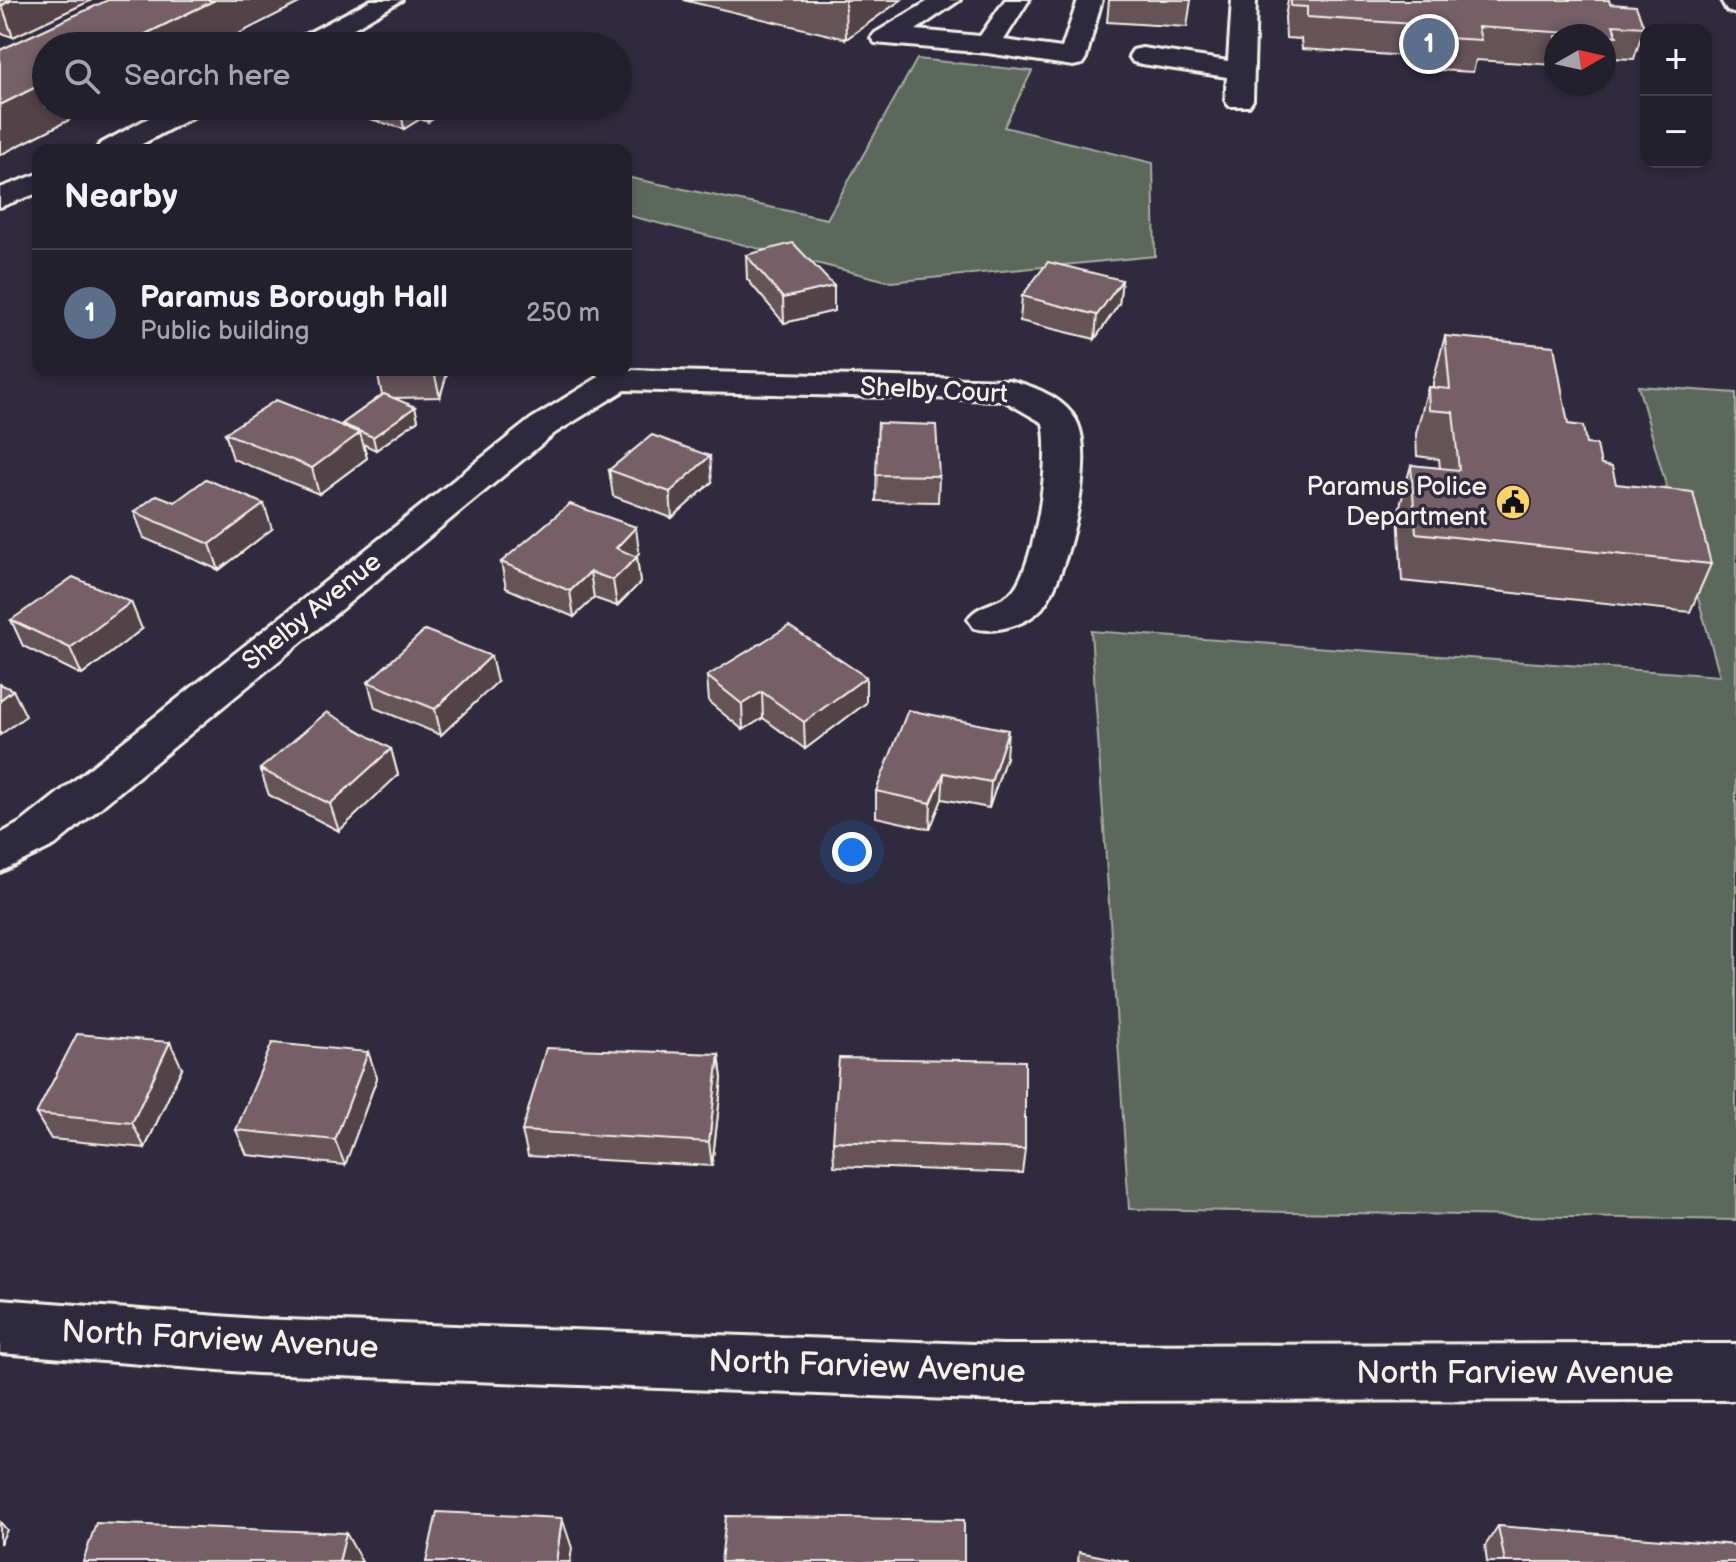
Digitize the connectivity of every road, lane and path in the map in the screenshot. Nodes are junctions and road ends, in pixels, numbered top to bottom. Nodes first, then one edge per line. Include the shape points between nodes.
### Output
1 (390, 0) edge
2 (948, 0) edge
3 (1017, 0) edge
4 (1090, 0) edge
5 (1244, 0) edge
6 (1733, 0) edge
7 (1736, 6) edge
8 (337, 32) edge
9 (890, 35) junction
10 (987, 45) junction
11 (865, 51) dead end
12 (1142, 56) dead end
13 (1240, 71) junction
14 (1239, 100) dead end
15 (166, 120) edge
16 (121, 144) edge
17 (32, 185) edge
18 (0, 198) edge
19 (614, 376) edge
20 (632, 376) edge
21 (988, 619) dead end
22 (0, 855) edge
23 (0, 1326) edge
24 (1736, 1372) edge

1 - 8 street
2 - 9 street
3 - 10 street
4 - 10 street via 1074,54
5 - 13 street
6 - 7 street
9 - 10 street
9 - 11 street
12 - 13 street
13 - 14 street
15 - 16 street
17 - 18 street
19 - 22 street, Shelby Avenue via 543,426 39,833
20 - 21 street, Shelby Court via 1009,390 1044,406 1060,422 1067,444 1040,578 1027,600
23 - 24 street, North Farview Avenue via 257,1346 1003,1373

